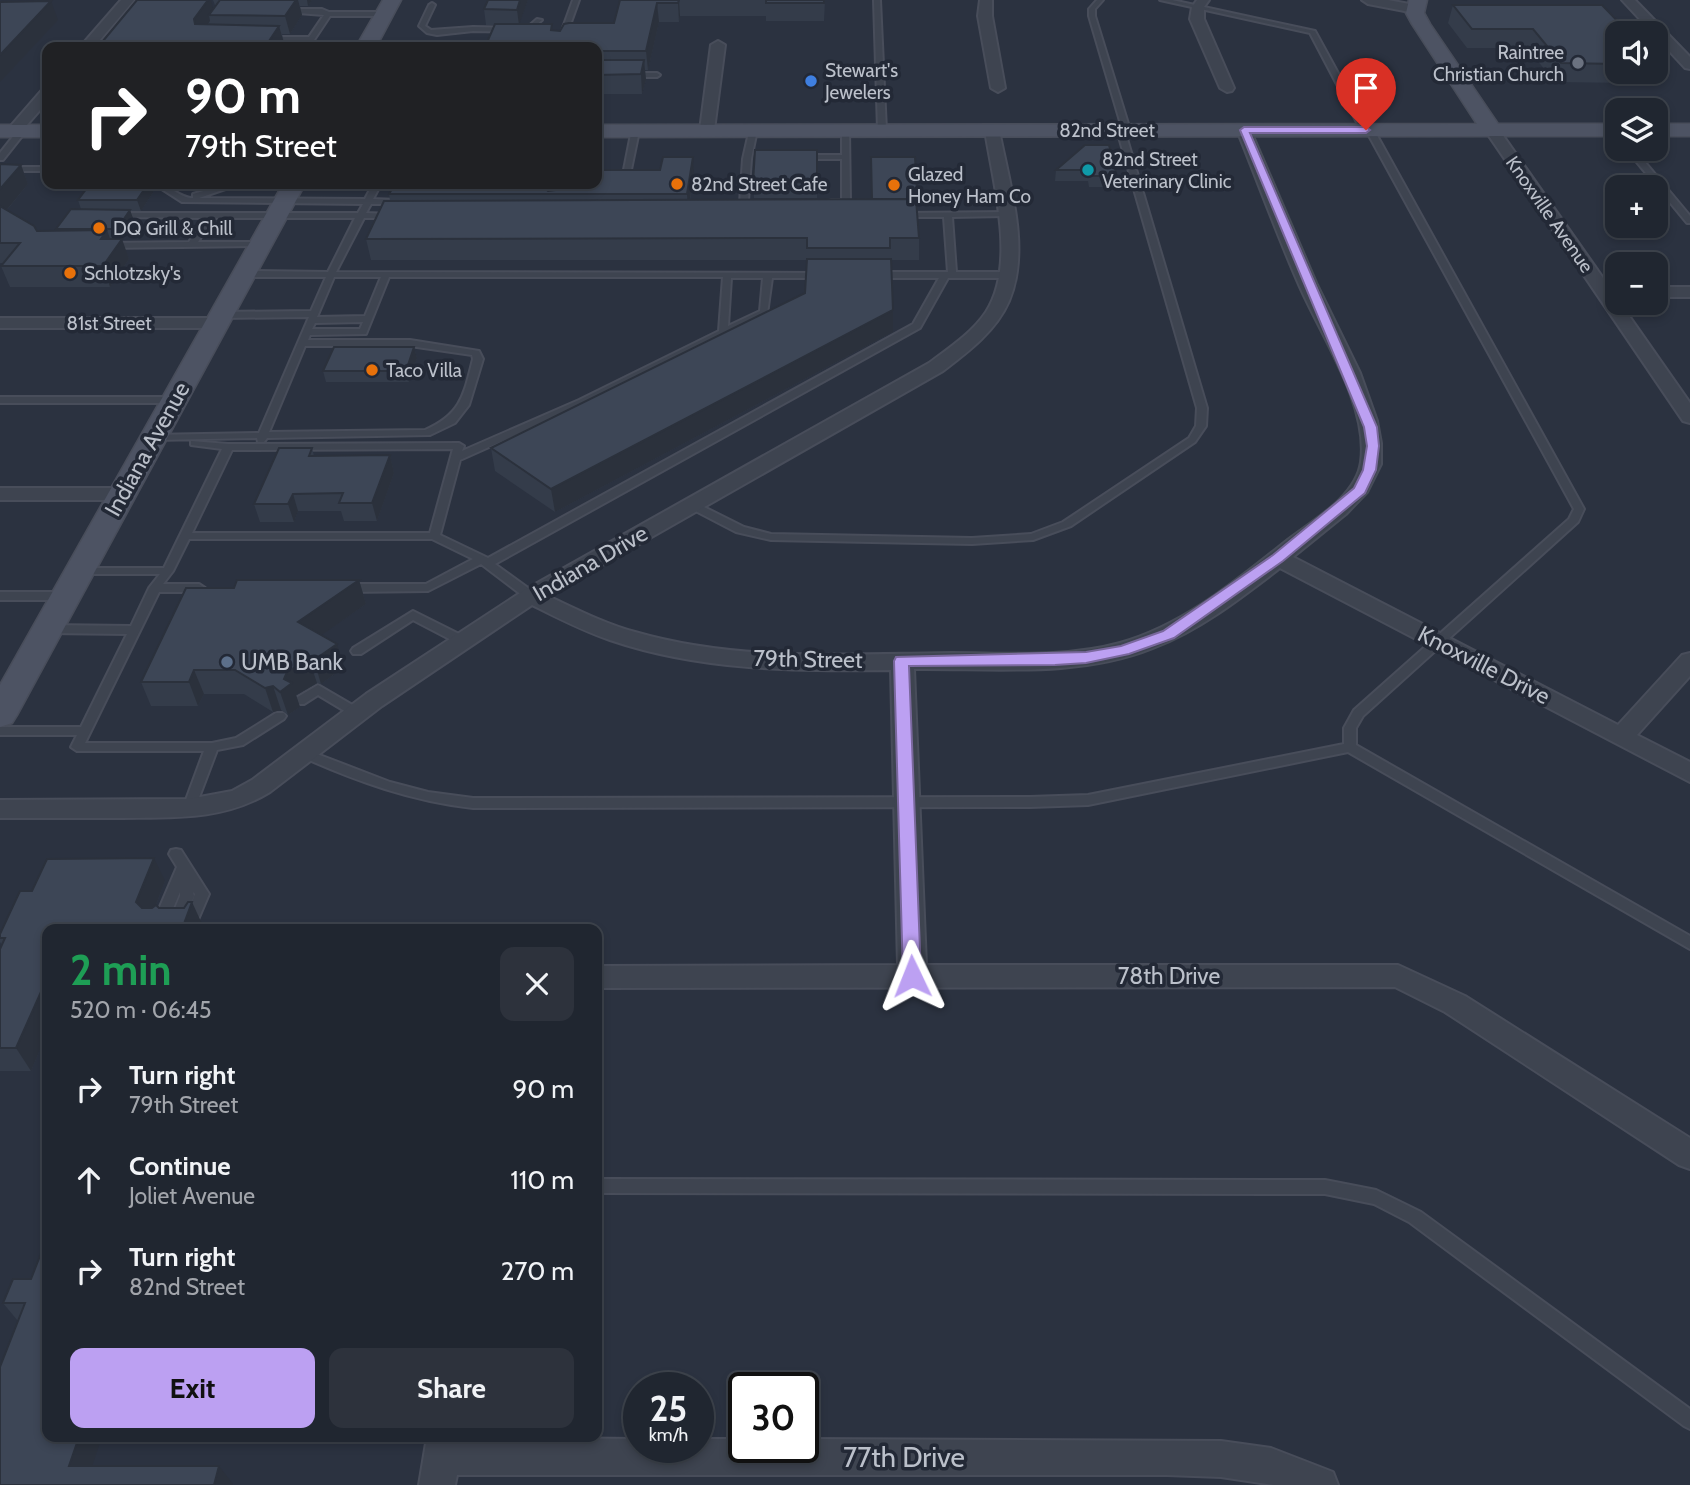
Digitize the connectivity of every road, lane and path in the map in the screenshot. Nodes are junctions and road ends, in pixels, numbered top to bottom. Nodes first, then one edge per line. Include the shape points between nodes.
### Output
1 (128, 0) edge
2 (576, 0) edge
3 (877, 0) edge
4 (986, 0) edge
5 (1100, 0) edge
6 (1163, 0) edge
7 (1368, 0) edge
8 (1628, 0) edge
9 (1201, 4) edge
10 (1417, 4) edge
11 (432, 5) dead end
12 (388, 7) edge
13 (274, 10) edge
14 (328, 14) junction
15 (539, 20) dead end
16 (437, 33) junction
17 (460, 34) dead end
18 (258, 38) edge
19 (91, 42) edge
20 (291, 42) edge
21 (309, 42) edge
22 (369, 42) edge
23 (561, 42) edge
24 (718, 45) dead end
25 (1690, 65) edge
26 (602, 75) edge
27 (657, 75) dead end
28 (998, 88) dead end
29 (1227, 88) dead end
30 (42, 98) edge
31 (1124, 130) junction
32 (1244, 130) junction
33 (1368, 130) junction
34 (1492, 130) junction
35 (1668, 130) edge
36 (1690, 130) edge
37 (12, 131) edge
38 (42, 131) edge
39 (602, 131) edge
40 (635, 131) junction
41 (707, 131) junction
42 (753, 131) junction
43 (845, 131) junction
44 (882, 131) junction
45 (992, 131) junction
46 (1605, 131) edge
47 (748, 156) junction
48 (762, 156) edge
49 (789, 157) edge
50 (845, 157) junction
51 (0, 158) edge
52 (1640, 161) edge
53 (0, 169) edge
54 (42, 169) edge
55 (602, 183) edge
56 (166, 189) edge
57 (210, 189) edge
58 (374, 189) edge
59 (182, 200) junction
60 (285, 200) edge
61 (369, 200) junction
62 (404, 202) edge
63 (820, 202) edge
64 (769, 203) edge
65 (108, 215) edge
66 (893, 215) edge
67 (947, 215) junction
68 (1005, 215) junction
69 (359, 216) junction
70 (400, 216) edge
71 (209, 217) junction
72 (1690, 221) edge
73 (261, 244) junction
74 (192, 245) junction
75 (100, 246) edge
76 (244, 274) junction
77 (331, 274) junction
78 (386, 274) junction
79 (727, 275) junction
80 (768, 275) junction
81 (836, 275) edge
82 (864, 275) edge
83 (948, 275) junction
84 (1009, 275) junction
85 (1605, 284) edge
86 (1668, 292) edge
87 (1690, 292) edge
88 (1626, 315) edge
89 (313, 317) junction
90 (219, 319) junction
91 (368, 319) junction
92 (0, 323) edge
93 (307, 332) junction
94 (723, 332) junction
95 (302, 343) junction
96 (0, 400) edge
97 (175, 400) junction
98 (1690, 417) edge
99 (263, 435) junction
100 (153, 440) junction
101 (228, 447) junction
102 (258, 447) junction
103 (456, 458) junction
104 (0, 494) edge
105 (122, 494) junction
106 (692, 505) junction
107 (185, 536) junction
108 (434, 536) junction
109 (1278, 558) junction
110 (485, 561) junction
111 (168, 571) junction
112 (73, 584) junction
113 (155, 588) junction
114 (210, 588) edge
115 (332, 588) edge
116 (0, 596) edge
117 (531, 596) junction
118 (48, 629) junction
119 (135, 630) junction
120 (463, 641) junction
121 (1439, 642) junction
122 (356, 651) dead end
123 (902, 661) junction
124 (1690, 661) edge
125 (300, 701) dead end
126 (357, 712) junction
127 (0, 715) edge
128 (279, 716) edge
129 (0, 731) edge
130 (86, 731) junction
131 (1621, 737) junction
132 (212, 747) junction
133 (1350, 747) junction
134 (304, 753) junction
135 (1690, 773) edge
136 (906, 802) junction
137 (189, 808) junction
138 (0, 809) edge
139 (176, 854) dead end
140 (184, 867) junction
141 (160, 924) edge
142 (183, 924) edge
143 (1690, 943) edge
144 (912, 976) junction
145 (602, 977) edge
146 (1690, 1156) edge
147 (602, 1186) edge
148 (1690, 1420) edge
149 (442, 1460) edge
150 (1320, 1485) edge

1 - 19 street
2 - 23 lane
3 - 44 lane
4 - 28 street
5 - 31 lane via 1091,9 1092,16
6 - 9 lane
7 - 10 street
8 - 25 street
9 - 29 street via 1197,19
9 - 33 lane via 1313,32
10 - 34 main road, Knoxville Avenue via 1421,24
11 - 16 lane via 422,26
12 - 14 lane
12 - 22 main road
13 - 14 lane
14 - 21 lane
15 - 16 lane via 522,29
16 - 17 lane
18 - 20 lane
24 - 41 street
26 - 27 lane
30 - 37 street
31 - 32 main road, 82nd Street
31 - 45 main road, 82nd Street
31 - 106 lane via 1202,408 1203,421 1192,440 1067,524 1033,537 972,541 755,536
32 - 33 main road, 82nd Street
32 - 109 street, 79th Street via 1362,404 1373,446 1370,470 1360,490
33 - 34 main road, 82nd Street
33 - 121 lane via 1579,509 1574,520
34 - 46 main road, 82nd Street
34 - 85 street, Knoxville Avenue
35 - 36 main road
37 - 38 main road
37 - 51 lane
39 - 40 main road, 82nd Street
40 - 41 main road, 82nd Street
40 - 55 lane via 625,182
41 - 42 main road, 82nd Street
42 - 43 main road, 82nd Street
42 - 47 lane
43 - 44 main road, 82nd Street
43 - 50 lane
44 - 45 main road, 82nd Street
45 - 68 street, Indiana Drive
47 - 48 lane
47 - 64 lane via 744,203
49 - 50 lane
50 - 63 lane via 846,202
52 - 72 lane
53 - 54 lane
56 - 59 lane
57 - 59 lane
58 - 61 lane
59 - 60 lane
60 - 61 lane
60 - 69 lane
60 - 71 lane
60 - 73 main road, Indiana Avenue
61 - 62 lane
61 - 69 lane
65 - 71 lane
66 - 67 lane
67 - 68 lane
67 - 83 lane
68 - 84 street, Indiana Drive
69 - 70 lane
69 - 77 lane
71 - 74 lane
73 - 74 lane
73 - 76 main road, Indiana Avenue
74 - 75 lane
76 - 77 lane
76 - 90 main road, Indiana Avenue
77 - 78 lane
77 - 89 lane
78 - 79 lane
78 - 91 lane
79 - 80 lane
79 - 94 lane
80 - 81 lane
80 - 94 lane via 764,312
82 - 83 lane
83 - 84 lane
83 - 110 lane via 917,327
84 - 106 street, Indiana Drive via 1001,301 987,322 945,360
86 - 87 street
88 - 98 street, Knoxville Avenue
89 - 90 lane
89 - 91 lane
89 - 93 lane
90 - 92 street, 81st Street
90 - 97 main road, Indiana Avenue
91 - 93 lane via 363,332
93 - 95 lane
94 - 103 lane
95 - 99 lane
95 - 99 lane via 410,343 476,353 478,359 463,409 455,420 427,433
96 - 97 lane
97 - 100 main road, Indiana Avenue
99 - 100 lane
99 - 102 lane
100 - 101 lane
100 - 105 main road, Indiana Avenue
101 - 102 lane
101 - 107 lane
102 - 103 lane via 459,446
103 - 108 lane
104 - 105 street
105 - 112 main road, Indiana Avenue
106 - 117 street, Indiana Drive
107 - 108 lane
107 - 111 lane
108 - 110 lane
109 - 121 street, Knoxville Drive
109 - 123 street, 79th Street via 1168,635 1124,650 1055,660
110 - 115 lane via 428,587
110 - 117 lane
111 - 112 lane
111 - 113 lane
112 - 116 lane
112 - 118 main road, Indiana Avenue
113 - 114 lane
113 - 119 lane
117 - 120 street, Indiana Drive
117 - 123 street, 79th Street via 623,636 692,653 761,660
118 - 119 lane
118 - 127 main road, Indiana Avenue
119 - 130 lane
120 - 122 lane via 413,615
120 - 126 street, Indiana Drive
121 - 131 street, Knoxville Drive
121 - 133 lane via 1358,713 1350,728
123 - 136 street
124 - 131 street
125 - 126 lane via 318,689
126 - 134 street, Indiana Drive
128 - 132 lane via 239,742
129 - 130 lane
130 - 132 lane via 77,747
131 - 135 street, Knoxville Drive
132 - 137 lane
133 - 136 lane via 1088,800
133 - 143 lane
134 - 136 lane via 367,782 437,801
134 - 137 street, Indiana Drive via 241,797
136 - 144 street
137 - 138 street, Indiana Drive
139 - 140 lane
140 - 141 lane
140 - 142 lane
144 - 145 street, 78th Drive
144 - 146 street, 78th Drive via 1398,976 1455,1004
147 - 148 lane via 1325,1187 1376,1197 1415,1217
149 - 150 street, 77th Drive via 1167,1457 1271,1466

